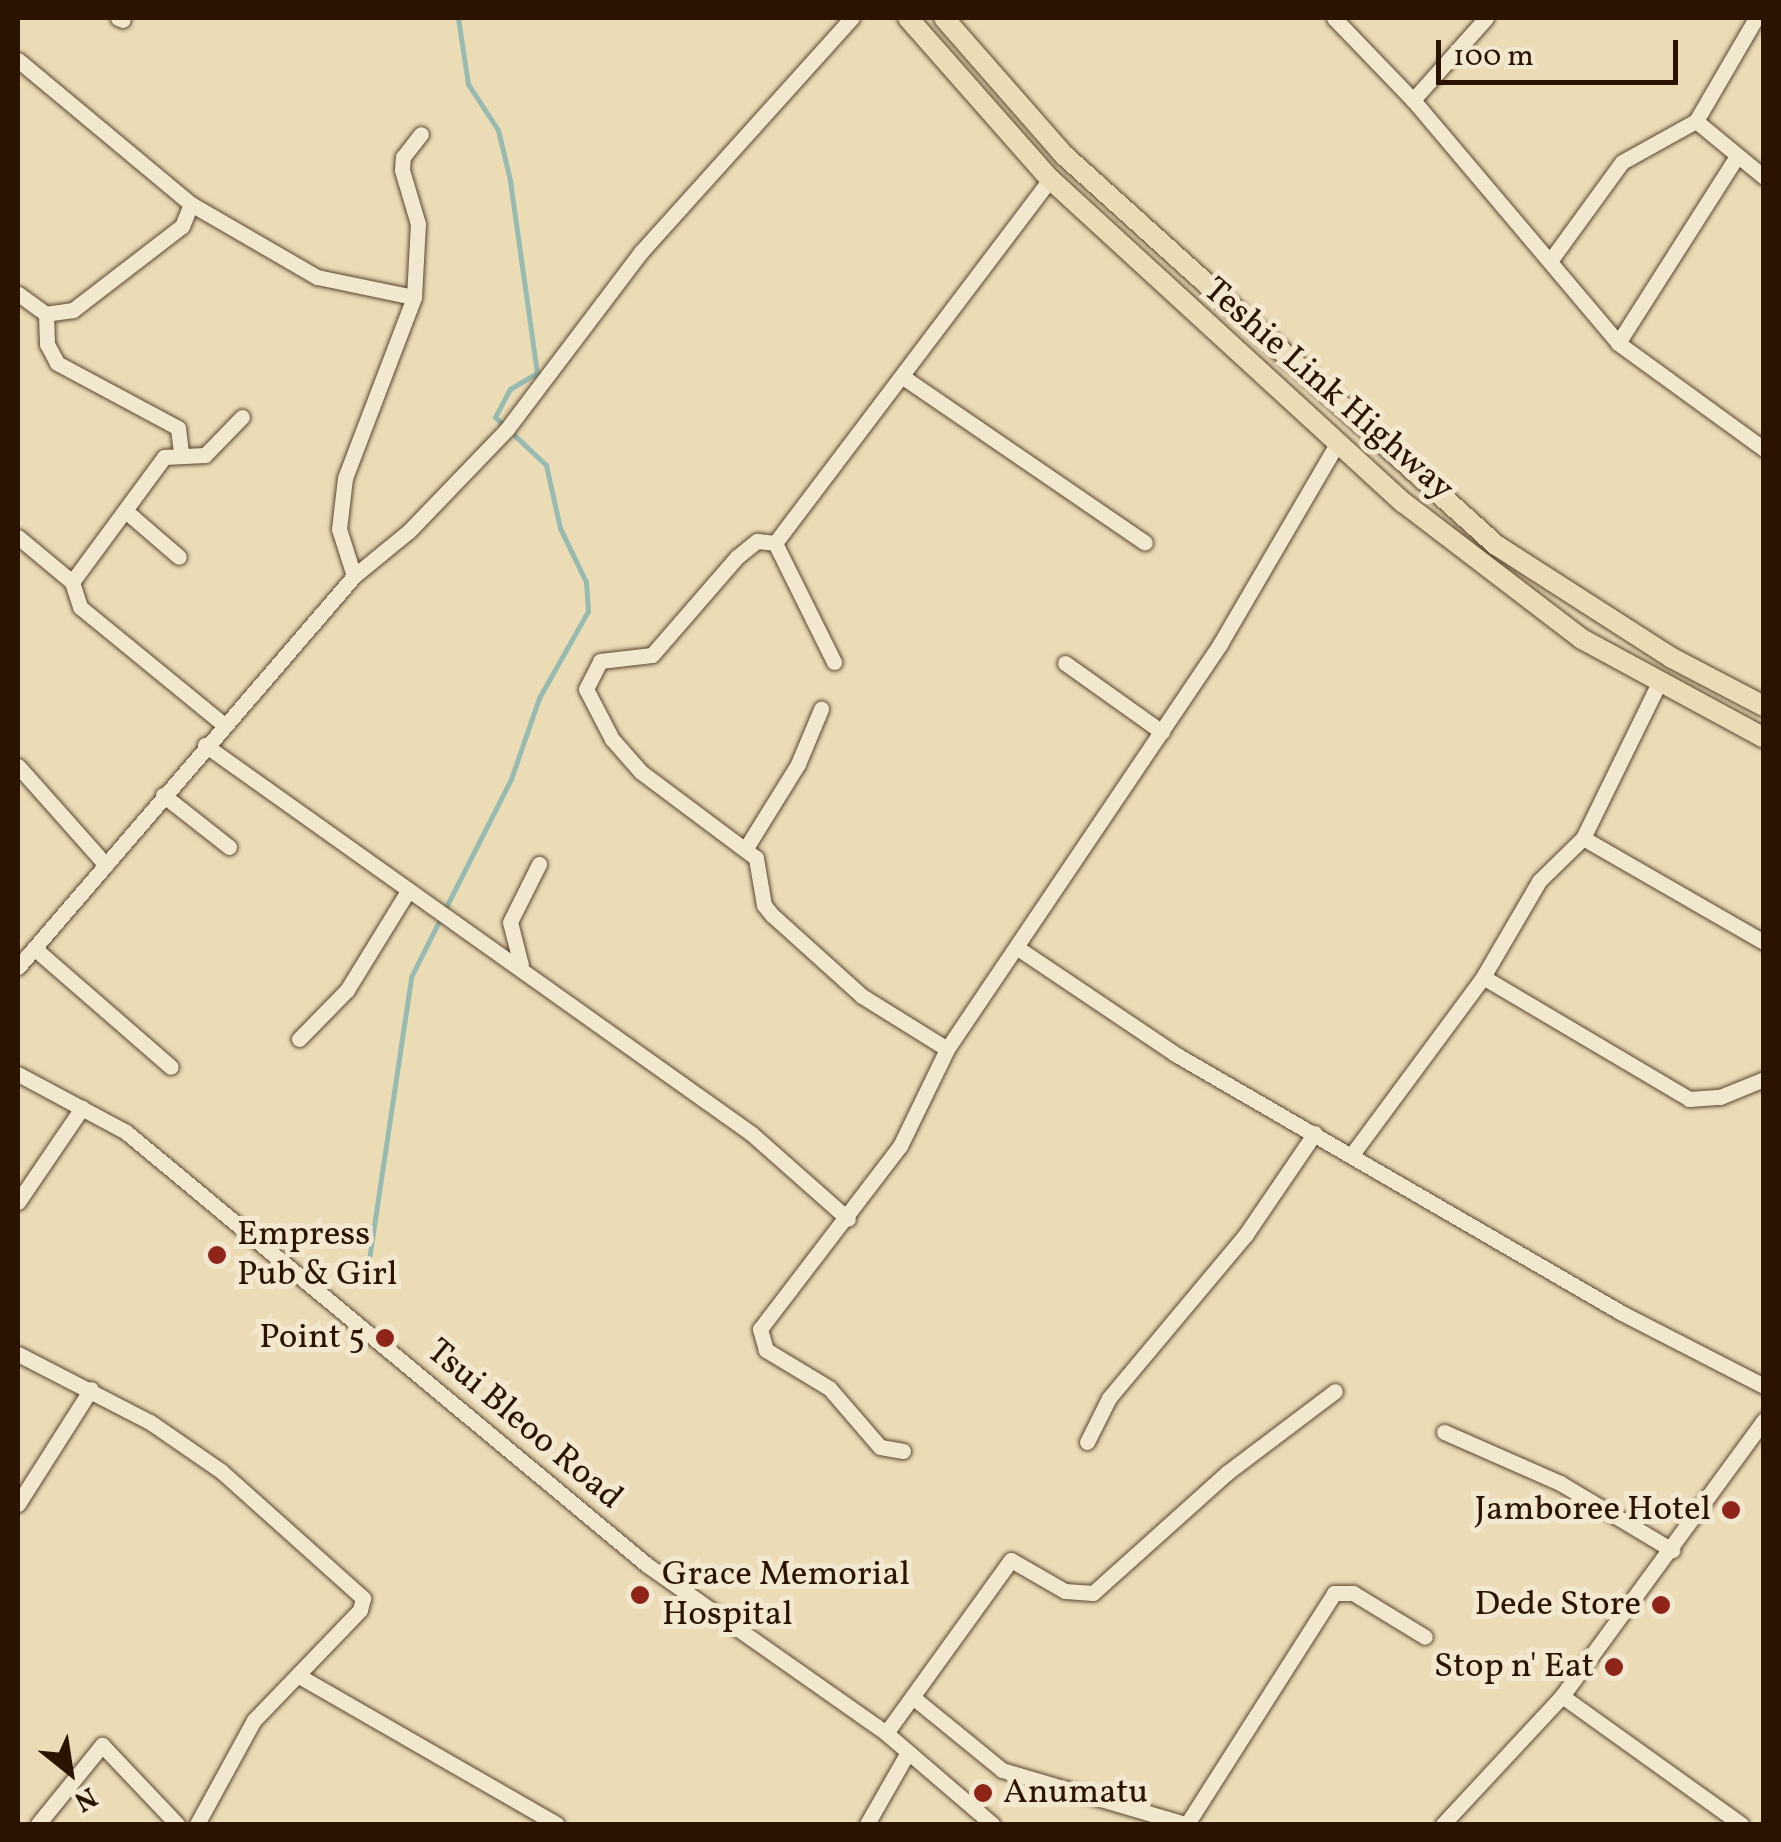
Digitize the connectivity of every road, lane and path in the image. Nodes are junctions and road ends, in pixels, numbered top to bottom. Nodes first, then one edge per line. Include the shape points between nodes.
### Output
1 (852, 18) edge
2 (908, 18) edge
3 (944, 18) edge
4 (1334, 18) edge
5 (1486, 18) edge
6 (1756, 18) edge
7 (18, 60) edge
8 (1414, 100) junction
9 (1696, 121) junction
10 (422, 134) dead end
11 (1735, 160) junction
12 (1764, 177) edge
13 (1050, 179) junction
14 (191, 204) junction
15 (1550, 261) junction
16 (18, 294) edge
17 (414, 296) junction
18 (46, 314) junction
19 (1618, 343) junction
20 (904, 377) junction
21 (242, 417) dead end
22 (1338, 442) junction
23 (1764, 450) edge
24 (182, 454) junction
25 (128, 512) junction
26 (18, 537) edge
27 (775, 543) junction
28 (1145, 543) dead end
29 (179, 556) dead end
30 (354, 576) junction
31 (72, 582) junction
32 (834, 662) dead end
33 (1066, 663) dead end
34 (1658, 685) junction
35 (1764, 706) edge
36 (820, 709) dead end
37 (224, 724) junction
38 (1162, 732) junction
39 (1764, 738) edge
40 (205, 745) junction
41 (18, 766) edge
42 (163, 795) junction
43 (1583, 838) junction
44 (228, 847) dead end
45 (746, 848) junction
46 (104, 864) junction
47 (539, 864) dead end
48 (414, 895) junction
49 (1764, 942) edge
50 (34, 948) junction
51 (1019, 949) junction
52 (18, 966) edge
53 (522, 966) junction
54 (1483, 978) junction
55 (299, 1039) dead end
56 (947, 1050) junction
57 (171, 1067) dead end
58 (18, 1074) edge
59 (1764, 1079) edge
60 (82, 1108) junction
61 (1315, 1133) junction
62 (1353, 1154) junction
63 (18, 1202) edge
64 (848, 1218) junction
65 (18, 1354) edge
66 (1764, 1386) edge
67 (90, 1389) junction
68 (1335, 1392) dead end
69 (1764, 1420) edge
70 (1444, 1432) dead end
71 (1087, 1442) dead end
72 (903, 1451) dead end
73 (18, 1504) edge
74 (1672, 1550) junction
75 (1425, 1637) dead end
76 (299, 1676) junction
77 (1562, 1696) junction
78 (915, 1699) junction
79 (886, 1732) junction
80 (908, 1752) junction
81 (550, 1823) edge
82 (38, 1824) edge
83 (178, 1824) edge
84 (198, 1824) edge
85 (868, 1824) edge
86 (992, 1824) edge
87 (1186, 1824) edge
88 (1443, 1824) edge
89 (1741, 1824) edge

1 - 30 street via 641,252 507,429
2 - 13 main road, Teshie Link Highway
3 - 35 main road, Teshie Link Highway via 1079,169 1496,545 1672,658
4 - 8 street
5 - 8 street
6 - 9 street
7 - 14 street
8 - 15 street
9 - 11 street
9 - 15 street via 1622,162
10 - 17 street via 402,156 418,224
11 - 12 street
11 - 19 street
13 - 20 street
13 - 22 main road, Teshie Link Highway
14 - 17 street via 317,277
14 - 18 street via 182,226 73,310
15 - 19 street
16 - 18 street
17 - 30 street via 344,478 339,528
18 - 24 street via 47,344 57,362 178,428
19 - 23 street
20 - 27 street
20 - 28 street
21 - 24 street via 206,455
22 - 34 main road, Teshie Link Highway via 1496,578
22 - 38 street
24 - 25 street via 164,457
25 - 29 street
25 - 31 street
26 - 31 street
27 - 32 street
27 - 45 street via 757,541 737,557 652,655 600,661 586,690 641,772
30 - 37 street
31 - 37 street via 80,608
33 - 38 street
34 - 39 main road, Teshie Link Highway
34 - 43 street
36 - 45 street via 798,764
37 - 40 street
38 - 51 street
40 - 42 street
40 - 48 street
41 - 46 street
42 - 44 street
42 - 46 street
43 - 49 street
43 - 54 street via 1540,881
45 - 56 street via 762,870 762,896 772,915 862,996
46 - 50 street
47 - 53 street via 514,902 510,922
48 - 53 street
48 - 55 street via 347,990
50 - 52 street
50 - 57 street
51 - 56 street
51 - 61 street via 1175,1054
53 - 64 street via 752,1134
54 - 59 street via 1689,1099 1720,1097
54 - 62 street
56 - 64 street via 912,1125
58 - 60 street, Tsui Bleoo Road
60 - 63 street
60 - 79 street, Tsui Bleoo Road via 126,1132 648,1566
61 - 62 street
61 - 71 street via 1246,1234 1109,1398
62 - 66 street via 1620,1312
64 - 72 street via 760,1329 760,1339 780,1361 838,1396 880,1447
65 - 67 street
67 - 73 street
67 - 76 street via 221,1471 356,1586 360,1610
68 - 78 street via 1228,1472 1093,1593 1065,1591 1011,1560
69 - 74 street
70 - 74 street via 1560,1483
74 - 77 street
75 - 87 street via 1353,1593 1334,1593
76 - 81 street
76 - 84 street via 254,1720
77 - 88 street
77 - 89 street
78 - 79 street
78 - 87 street via 1002,1770
79 - 80 street, Tsui Bleoo Road
80 - 85 street
80 - 86 street, Tsui Bleoo Road
82 - 83 street via 102,1745

